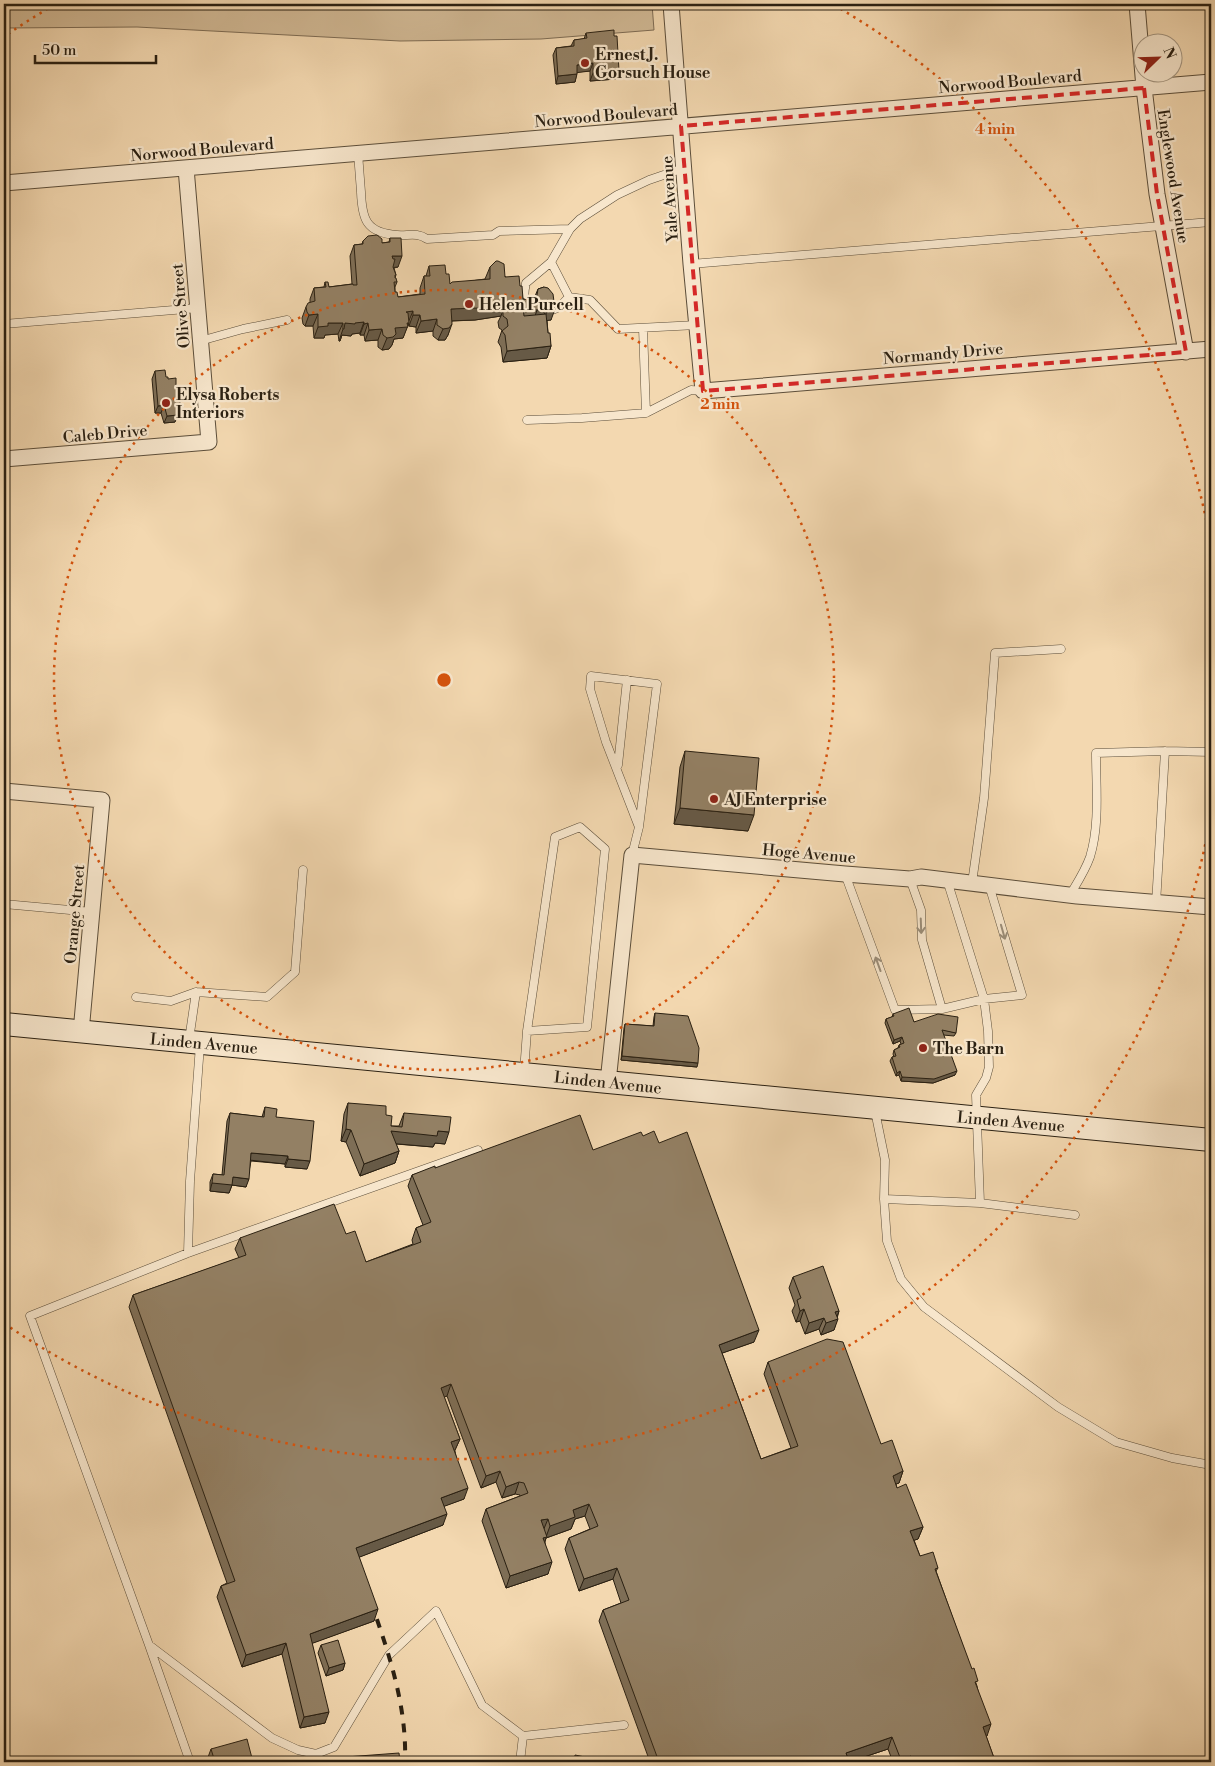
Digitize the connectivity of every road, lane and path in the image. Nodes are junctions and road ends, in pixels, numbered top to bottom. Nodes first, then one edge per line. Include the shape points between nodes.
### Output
1 (671, 4) edge
2 (1137, 4) edge
3 (1211, 82) edge
4 (1144, 88) junction
5 (681, 126) junction
6 (358, 153) junction
7 (186, 168) junction
8 (684, 168) junction
9 (4, 183) edge
10 (1211, 222) edge
11 (1163, 227) junction
12 (570, 229) junction
13 (551, 262) junction
14 (691, 264) junction
15 (568, 297) junction
16 (198, 308) junction
17 (532, 309) edge
18 (550, 310) edge
19 (287, 320) dead end
20 (4, 324) edge
21 (697, 325) junction
22 (643, 328) junction
23 (200, 341) junction
24 (1211, 349) edge
25 (1186, 352) junction
26 (703, 391) junction
27 (646, 413) junction
28 (527, 420) dead end
29 (208, 442) joint
30 (4, 459) edge
31 (1061, 649) dead end
32 (627, 680) junction
33 (1165, 751) junction
34 (1211, 752) edge
35 (617, 768) junction
36 (4, 791) edge
37 (639, 827) junction
38 (632, 854) junction
39 (303, 870) dead end
40 (844, 874) junction
41 (910, 879) junction
42 (947, 880) junction
43 (972, 883) junction
44 (989, 885) junction
45 (1070, 895) junction
46 (4, 904) edge
47 (1156, 904) junction
48 (1211, 908) edge
49 (92, 912) junction
50 (196, 992) junction
51 (136, 997) dead end
52 (984, 999) junction
53 (942, 1009) junction
54 (4, 1024) edge
55 (528, 1030) junction
56 (81, 1032) junction
57 (195, 1042) junction
58 (524, 1074) junction
59 (608, 1082) junction
60 (875, 1109) junction
61 (977, 1118) junction
62 (1211, 1140) edge
63 (478, 1150) edge
64 (884, 1199) junction
65 (980, 1203) junction
66 (1074, 1215) dead end
67 (188, 1253) junction
68 (1211, 1465) edge
69 (149, 1644) junction
70 (624, 1725) dead end
71 (523, 1736) junction
72 (190, 1762) edge
73 (520, 1762) edge

1 - 5 street, Yale Avenue
2 - 4 street, Englewood Avenue
3 - 4 street, Norwood Boulevard
4 - 5 street, Norwood Boulevard
4 - 11 street, Englewood Avenue
5 - 6 street, Norwood Boulevard
5 - 8 street, Yale Avenue
6 - 7 street, Norwood Boulevard
6 - 12 lane via 362,211 365,220 379,232 421,235 427,239 493,235 499,231
7 - 9 street, Norwood Boulevard
7 - 16 street, Olive Street
8 - 12 lane via 617,195
8 - 14 street, Yale Avenue
10 - 11 lane
11 - 14 lane
11 - 25 street, Englewood Avenue
12 - 13 lane
13 - 15 lane
13 - 17 lane via 526,283 526,302
14 - 21 street, Yale Avenue
15 - 18 lane via 561,306
15 - 22 lane via 590,300 618,329
16 - 20 lane
16 - 23 street, Olive Street
19 - 23 lane
21 - 22 lane
21 - 26 street, Yale Avenue
22 - 27 lane
23 - 29 street, Olive Street
24 - 25 street, Normandy Drive
25 - 26 street, Normandy Drive
26 - 27 lane via 691,390
27 - 28 lane
29 - 30 street, Caleb Drive
31 - 43 lane via 995,653 984,798
32 - 35 lane
32 - 35 lane via 591,676 590,689
32 - 37 lane via 656,684
33 - 34 lane
33 - 45 lane via 1096,753 1096,824 1090,857
33 - 47 lane
35 - 37 lane
36 - 49 street, Orange Street via 102,800
37 - 38 lane
38 - 40 street, Hoge Avenue
38 - 59 street
39 - 50 lane via 295,972 267,997
40 - 41 street, Hoge Avenue
53 -> 40 lane via 894,1010
41 - 42 street, Hoge Avenue
41 -> 53 lane via 921,910 922,940
42 - 43 street, Hoge Avenue
42 - 52 lane
43 - 44 street, Hoge Avenue
44 - 45 street, Hoge Avenue
44 -> 52 lane via 1022,995
45 - 47 street, Hoge Avenue
46 - 49 lane
47 - 48 street, Hoge Avenue
49 - 56 street, Orange Street
50 - 51 lane via 171,1001
50 - 57 lane
52 - 53 lane
52 - 61 lane via 989,1067 976,1096
54 - 56 street, Linden Avenue
55 - 55 lane via 555,837 580,827 606,849 587,1027
55 - 58 lane
56 - 57 street, Linden Avenue
57 - 58 street, Linden Avenue
57 - 67 lane
58 - 59 street, Linden Avenue
59 - 60 street, Linden Avenue
60 - 61 street, Linden Avenue
60 - 64 lane via 885,1160
61 - 62 street, Linden Avenue
61 - 65 lane
63 - 67 lane
64 - 65 lane
64 - 68 lane via 887,1241 901,1279 924,1307 1058,1407 1116,1442
65 - 66 lane
67 - 69 lane via 30,1316
69 - 71 lane via 272,1738 316,1754 334,1747 389,1655 436,1611 482,1705
69 - 72 lane
70 - 71 lane
71 - 73 lane

